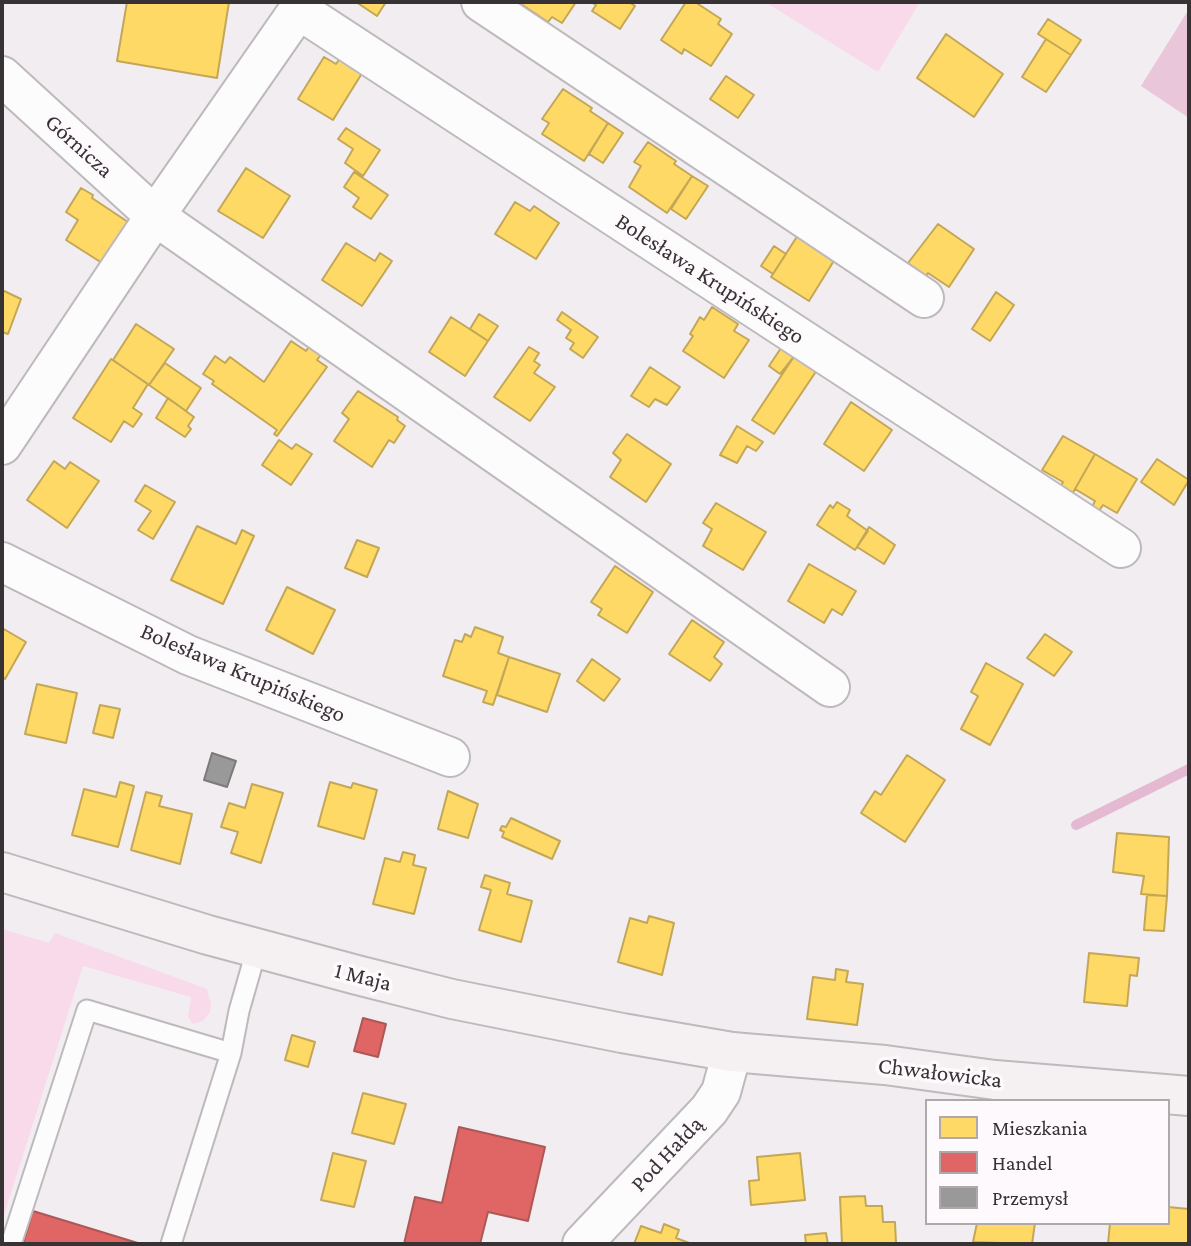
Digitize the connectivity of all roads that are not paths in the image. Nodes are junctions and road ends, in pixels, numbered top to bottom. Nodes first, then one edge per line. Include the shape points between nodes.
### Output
1 (481, 2) edge
2 (302, 6) edge
3 (2, 76) edge
4 (155, 216) junction
5 (924, 298) dead end
6 (2, 445) edge
7 (1121, 548) dead end
8 (2, 562) edge
9 (830, 687) dead end
10 (450, 757) dead end
11 (2, 872) edge
12 (257, 948) junction
13 (732, 1052) junction
14 (231, 1053) junction
15 (1189, 1096) edge
16 (11, 1244) edge
17 (171, 1244) edge
18 (582, 1244) edge

1 - 5 street
2 - 4 street, Bolesława Krupińskiego
2 - 7 street, Bolesława Krupińskiego
3 - 4 street, Górnicza
4 - 6 street, Bolesława Krupińskiego
4 - 9 street
8 - 10 street, Bolesława Krupińskiego via 188,655
11 - 12 main road, 1 Maja
12 - 13 main road, 1 Maja via 452,999
12 - 14 lane
13 - 15 main road, Chwałowicka
13 - 18 street, Pod Hałdą via 721,1092 709,1110
14 - 16 lane via 87,1010
14 - 17 lane

